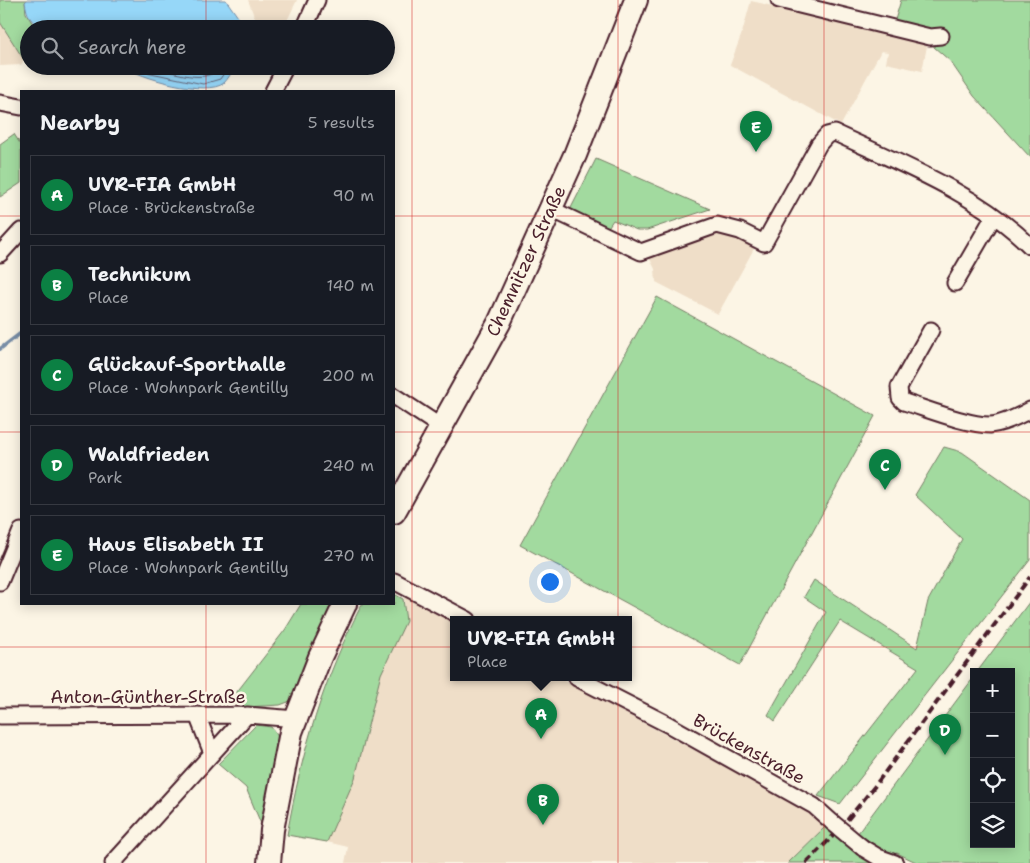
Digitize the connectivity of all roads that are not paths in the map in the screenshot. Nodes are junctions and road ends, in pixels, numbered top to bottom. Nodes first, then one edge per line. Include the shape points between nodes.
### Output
1 (318, 0) edge
2 (636, 0) edge
3 (779, 0) edge
4 (308, 20) edge
5 (941, 36) dead end
6 (281, 75) edge
7 (274, 90) edge
8 (0, 103) edge
9 (20, 107) edge
10 (551, 209) junction
11 (994, 216) junction
12 (20, 232) edge
13 (1030, 246) edge
14 (0, 254) edge
15 (955, 284) dead end
16 (931, 330) dead end
17 (395, 397) edge
18 (1030, 410) edge
19 (441, 427) junction
20 (395, 510) edge
21 (20, 533) edge
22 (0, 582) edge
23 (395, 582) edge
24 (345, 605) edge
25 (460, 616) edge
26 (583, 681) edge
27 (197, 715) junction
28 (247, 715) junction
29 (0, 716) edge
30 (296, 719) junction
31 (212, 753) junction
32 (114, 863) edge
33 (269, 863) edge
34 (895, 863) edge

1 - 4 street
2 - 10 main road, Chemnitzer Straße
3 - 5 street via 930,37
6 - 7 street
8 - 9 street
10 - 11 street via 641,252 717,225 740,231 764,243 819,144 835,132 943,185
10 - 19 main road, Chemnitzer Straße via 498,323
11 - 13 street
11 - 15 street
12 - 14 street
16 - 18 street via 899,387 900,398 904,402 991,425
17 - 19 street
19 - 20 main road, Chemnitzer Straße
21 - 22 street
23 - 25 street
24 - 30 main road
26 - 34 street, Brückenstraße, bridge via 822,813 863,848
27 - 28 street, Anton-Günther-Straße
27 - 29 street, Anton-Günther-Straße
27 - 31 street
28 - 30 street, Anton-Günther-Straße
28 - 31 street
30 - 33 main road via 272,830
31 - 32 street

